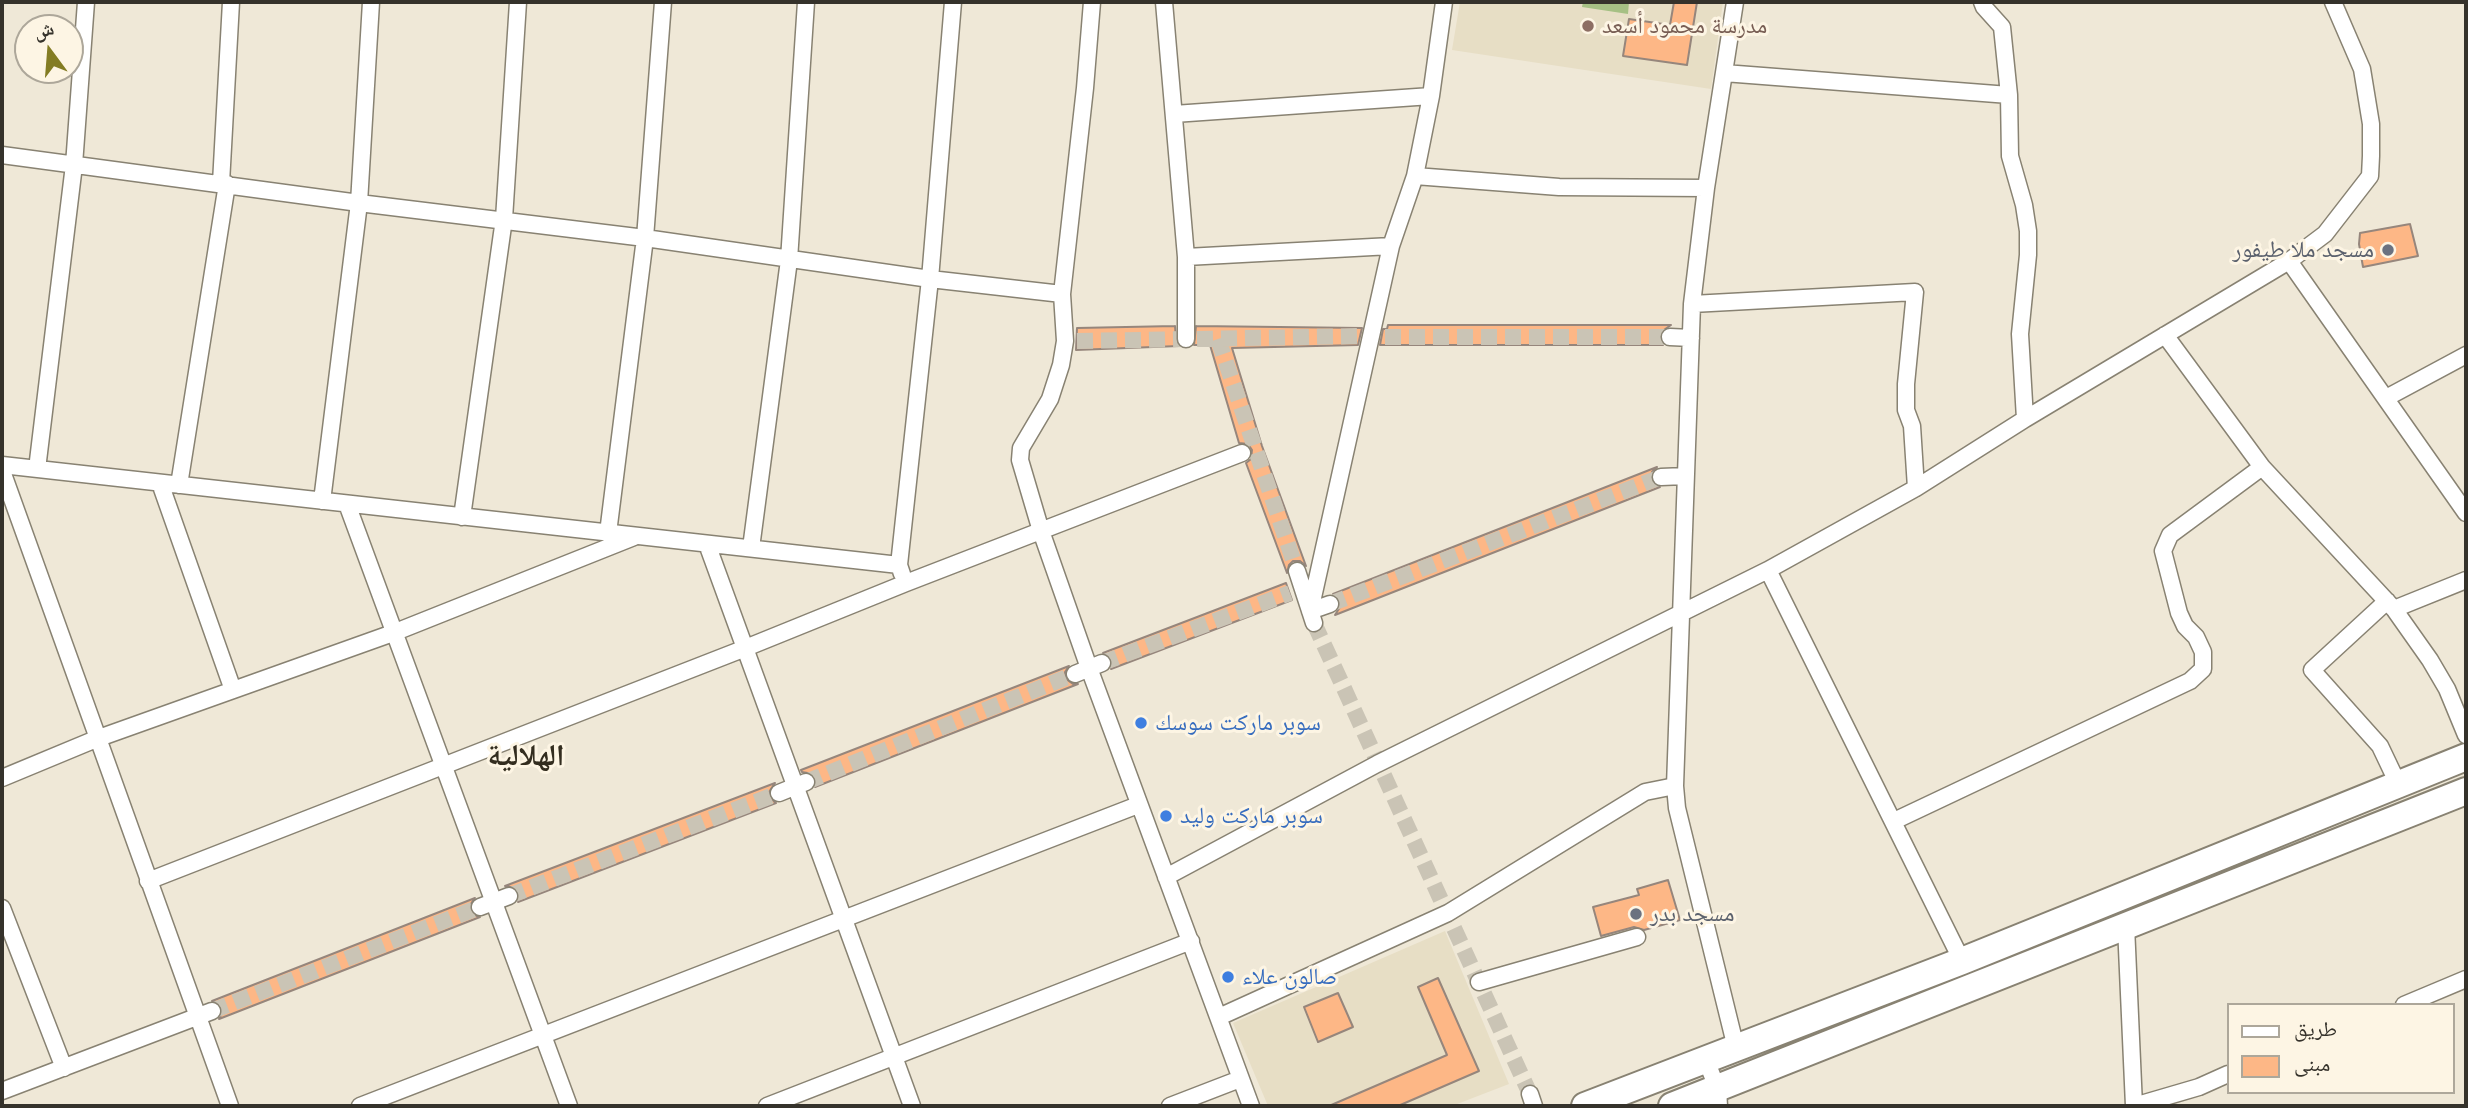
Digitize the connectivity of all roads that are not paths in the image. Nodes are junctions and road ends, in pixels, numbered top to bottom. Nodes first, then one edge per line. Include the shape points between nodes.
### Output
1 (86, 2) edge
2 (231, 2) edge
3 (371, 2) edge
4 (518, 2) edge
5 (663, 2) edge
6 (806, 2) edge
7 (953, 2) edge
8 (1092, 2) edge
9 (1164, 2) edge
10 (1444, 2) edge
11 (1735, 2) edge
12 (1982, 2) edge
13 (2333, 2) edge
14 (1724, 73) junction
15 (2009, 95) junction
16 (1431, 96) junction
17 (1174, 114) junction
18 (2, 155) edge
19 (74, 165) junction
20 (1415, 176) junction
21 (224, 183) junction
22 (1706, 188) junction
23 (359, 203) junction
24 (504, 219) junction
25 (645, 238) junction
26 (1391, 246) junction
27 (1186, 257) junction
28 (789, 260) junction
29 (2289, 261) junction
30 (930, 279) junction
31 (1062, 294) junction
32 (1692, 304) junction
33 (2165, 335) junction
34 (1670, 337) tunnel mouth
35 (1691, 338) junction
36 (1186, 339) dead end
37 (2466, 355) edge
38 (2386, 398) junction
39 (2025, 418) junction
40 (1242, 453) dead end
41 (2, 465) edge
42 (2262, 467) junction
43 (37, 469) junction
44 (2, 471) edge
45 (1685, 476) junction
46 (1661, 477) tunnel mouth
47 (160, 483) junction
48 (179, 485) junction
49 (1916, 488) junction
50 (322, 501) junction
51 (347, 503) junction
52 (2466, 513) edge
53 (462, 517) junction
54 (1041, 531) junction
55 (608, 533) junction
56 (636, 536) junction
57 (707, 544) junction
58 (751, 548) junction
59 (899, 565) junction
60 (1768, 570) junction
61 (1297, 571) tunnel mouth
62 (2466, 580) edge
63 (906, 583) junction
64 (1330, 604) tunnel mouth
65 (2390, 605) junction
66 (1680, 612) junction
67 (1312, 617) junction
68 (393, 633) junction
69 (743, 649) junction
70 (233, 690) junction
71 (2466, 735) edge
72 (96, 739) junction
73 (2466, 757) edge
74 (443, 766) junction
75 (2, 778) edge
76 (800, 785) junction
77 (1675, 786) junction
78 (2399, 786) junction
79 (2466, 791) edge
80 (779, 793) tunnel mouth
81 (1138, 805) junction
82 (1894, 821) junction
83 (1166, 877) junction
84 (148, 881) junction
85 (2, 908) edge
86 (843, 919) junction
87 (2126, 926) junction
88 (1637, 937) dead end
89 (1191, 942) junction
90 (1962, 961) junction
91 (2466, 979) edge
92 (1479, 982) dead end
93 (2409, 1003) edge
94 (205, 1014) junction
95 (1219, 1017) junction
96 (543, 1035) junction
97 (1736, 1048) junction
98 (894, 1057) junction
99 (1706, 1060) junction
100 (64, 1068) junction
101 (1679, 1070) junction
102 (2226, 1075) edge
103 (1240, 1079) junction
104 (2, 1091) edge
105 (1718, 1098) edge
106 (1686, 1104) edge
107 (230, 1106) edge
108 (360, 1106) edge
109 (569, 1106) edge
110 (767, 1106) edge
111 (912, 1106) edge
112 (1170, 1106) edge
113 (1251, 1106) edge
114 (1585, 1106) edge
115 (2134, 1106) edge

1 - 19 street
2 - 21 street
3 - 23 street
4 - 24 street
5 - 25 street
6 - 28 street
7 - 30 street
8 - 31 street
9 - 17 street
10 - 16 street
11 - 14 street
12 - 15 street via 2002,27
13 - 29 street via 2354,45 2368,95 2370,176 2325,234
14 - 15 street
14 - 22 street
15 - 39 street via 2010,156 2028,231 2020,334
16 - 17 street
16 - 20 street
17 - 27 street
18 - 19 street
19 - 21 street
19 - 43 street
20 - 22 street via 1559,187
20 - 26 street
21 - 23 street
21 - 48 street
22 - 32 street
23 - 24 street
23 - 50 street
24 - 25 street
24 - 53 street
25 - 28 street
25 - 55 street
26 - 27 street
26 - 67 street
27 - 36 street
28 - 30 street
28 - 58 street
29 - 33 street
29 - 38 street
30 - 31 street
30 - 59 street
31 - 54 street via 1071,341 1056,384 1021,448 1023,474
32 - 35 street
32 - 49 street via 1915,292 1906,410 1912,426
33 - 39 street
33 - 42 street
34 - 35 street
35 - 45 street
37 - 38 street
38 - 52 street
39 - 49 street
40 - 54 street
41 - 43 street
42 - 65 street
42 - 82 street via 2170,535 2163,551 2179,613 2203,652 2203,669 2190,681
43 - 47 street
44 - 72 street
45 - 46 street
45 - 66 street
47 - 48 street
47 - 70 street
48 - 50 street
49 - 60 street
50 - 51 street
51 - 53 street
51 - 68 street
53 - 55 street
54 - 63 street
54 - 81 street
55 - 56 street
56 - 57 street
56 - 68 street
57 - 58 street
57 - 69 street
58 - 59 street
59 - 63 street
60 - 66 street
60 - 82 street
61 - 67 street via 1296,591
62 - 65 street
63 - 69 street
64 - 67 street
65 - 71 street via 2447,689
65 - 78 street via 2312,670 2380,746
66 - 77 street
66 - 83 street via 1377,764
68 - 70 street
68 - 74 street
69 - 74 street
69 - 76 street
70 - 72 street
72 - 75 street
72 - 84 street
73 - 78 main road
74 - 84 street
74 - 96 street
76 - 80 street
76 - 86 street
77 - 95 street via 1644,792 1448,913
77 - 97 street
78 - 90 main road
79 - 87 main road
81 - 83 street
81 - 86 street
82 - 90 street
83 - 89 street
84 - 94 street
85 - 100 street
86 - 96 street
86 - 98 street
87 - 105 main road
87 - 115 street
88 - 92 street
89 - 95 street
89 - 98 street
90 - 97 main road
91 - 93 street
94 - 100 street
94 - 107 street
95 - 103 street
96 - 108 street
96 - 109 street
97 - 99 main road
98 - 110 street
98 - 111 street
99 - 101 main road
99 - 105 street
100 - 104 street
101 - 106 street
101 - 114 main road
102 - 115 street
103 - 112 street
103 - 113 street
105 - 106 main road

